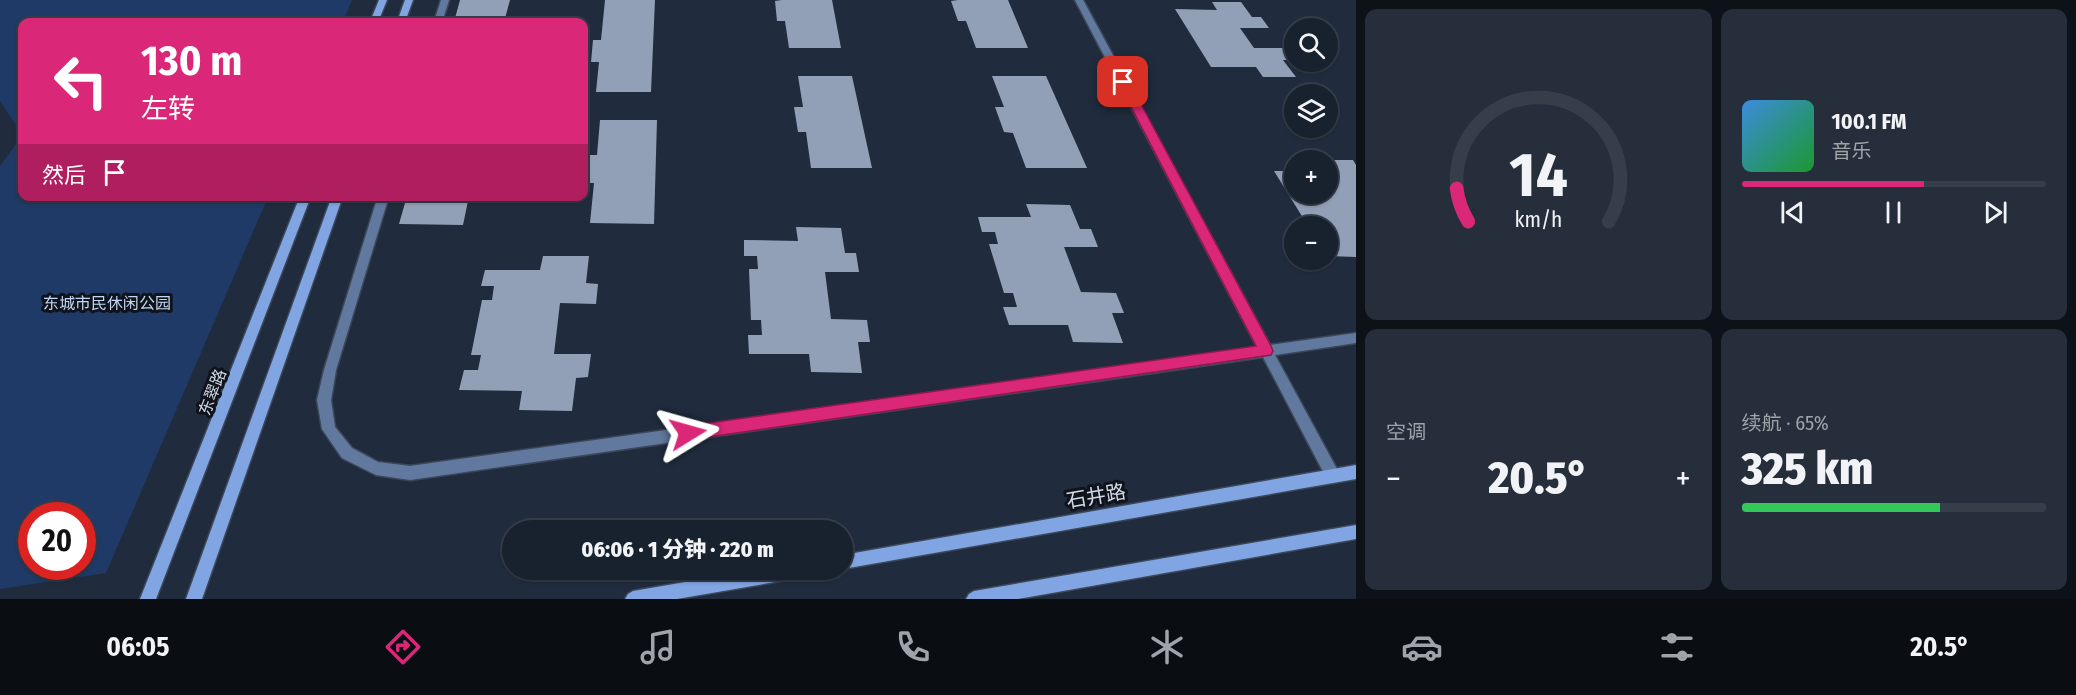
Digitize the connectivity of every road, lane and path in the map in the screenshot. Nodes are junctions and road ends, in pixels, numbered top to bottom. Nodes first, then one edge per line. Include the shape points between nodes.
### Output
1 (383, 0) edge
2 (409, 0) edge
3 (445, 0) edge
4 (1079, 0) edge
5 (376, 18) edge
6 (402, 18) edge
7 (439, 18) edge
8 (304, 201) edge
9 (336, 201) edge
10 (382, 201) edge
11 (1356, 338) edge
12 (1266, 351) junction
13 (1356, 472) edge
14 (1333, 476) junction
15 (1356, 532) edge
16 (853, 560) edge
17 (741, 580) edge
18 (148, 599) edge
19 (194, 599) edge
20 (633, 599) edge
21 (974, 599) edge

1 - 5 street
2 - 6 street
3 - 7 lane
4 - 12 lane
8 - 18 street, 东翠路
9 - 19 street
10 - 12 lane via 324,400 329,429 347,453 376,468 410,473
11 - 12 lane
12 - 14 lane
13 - 14 street, 石井路
14 - 16 street, 石井路
15 - 21 street
17 - 20 street

